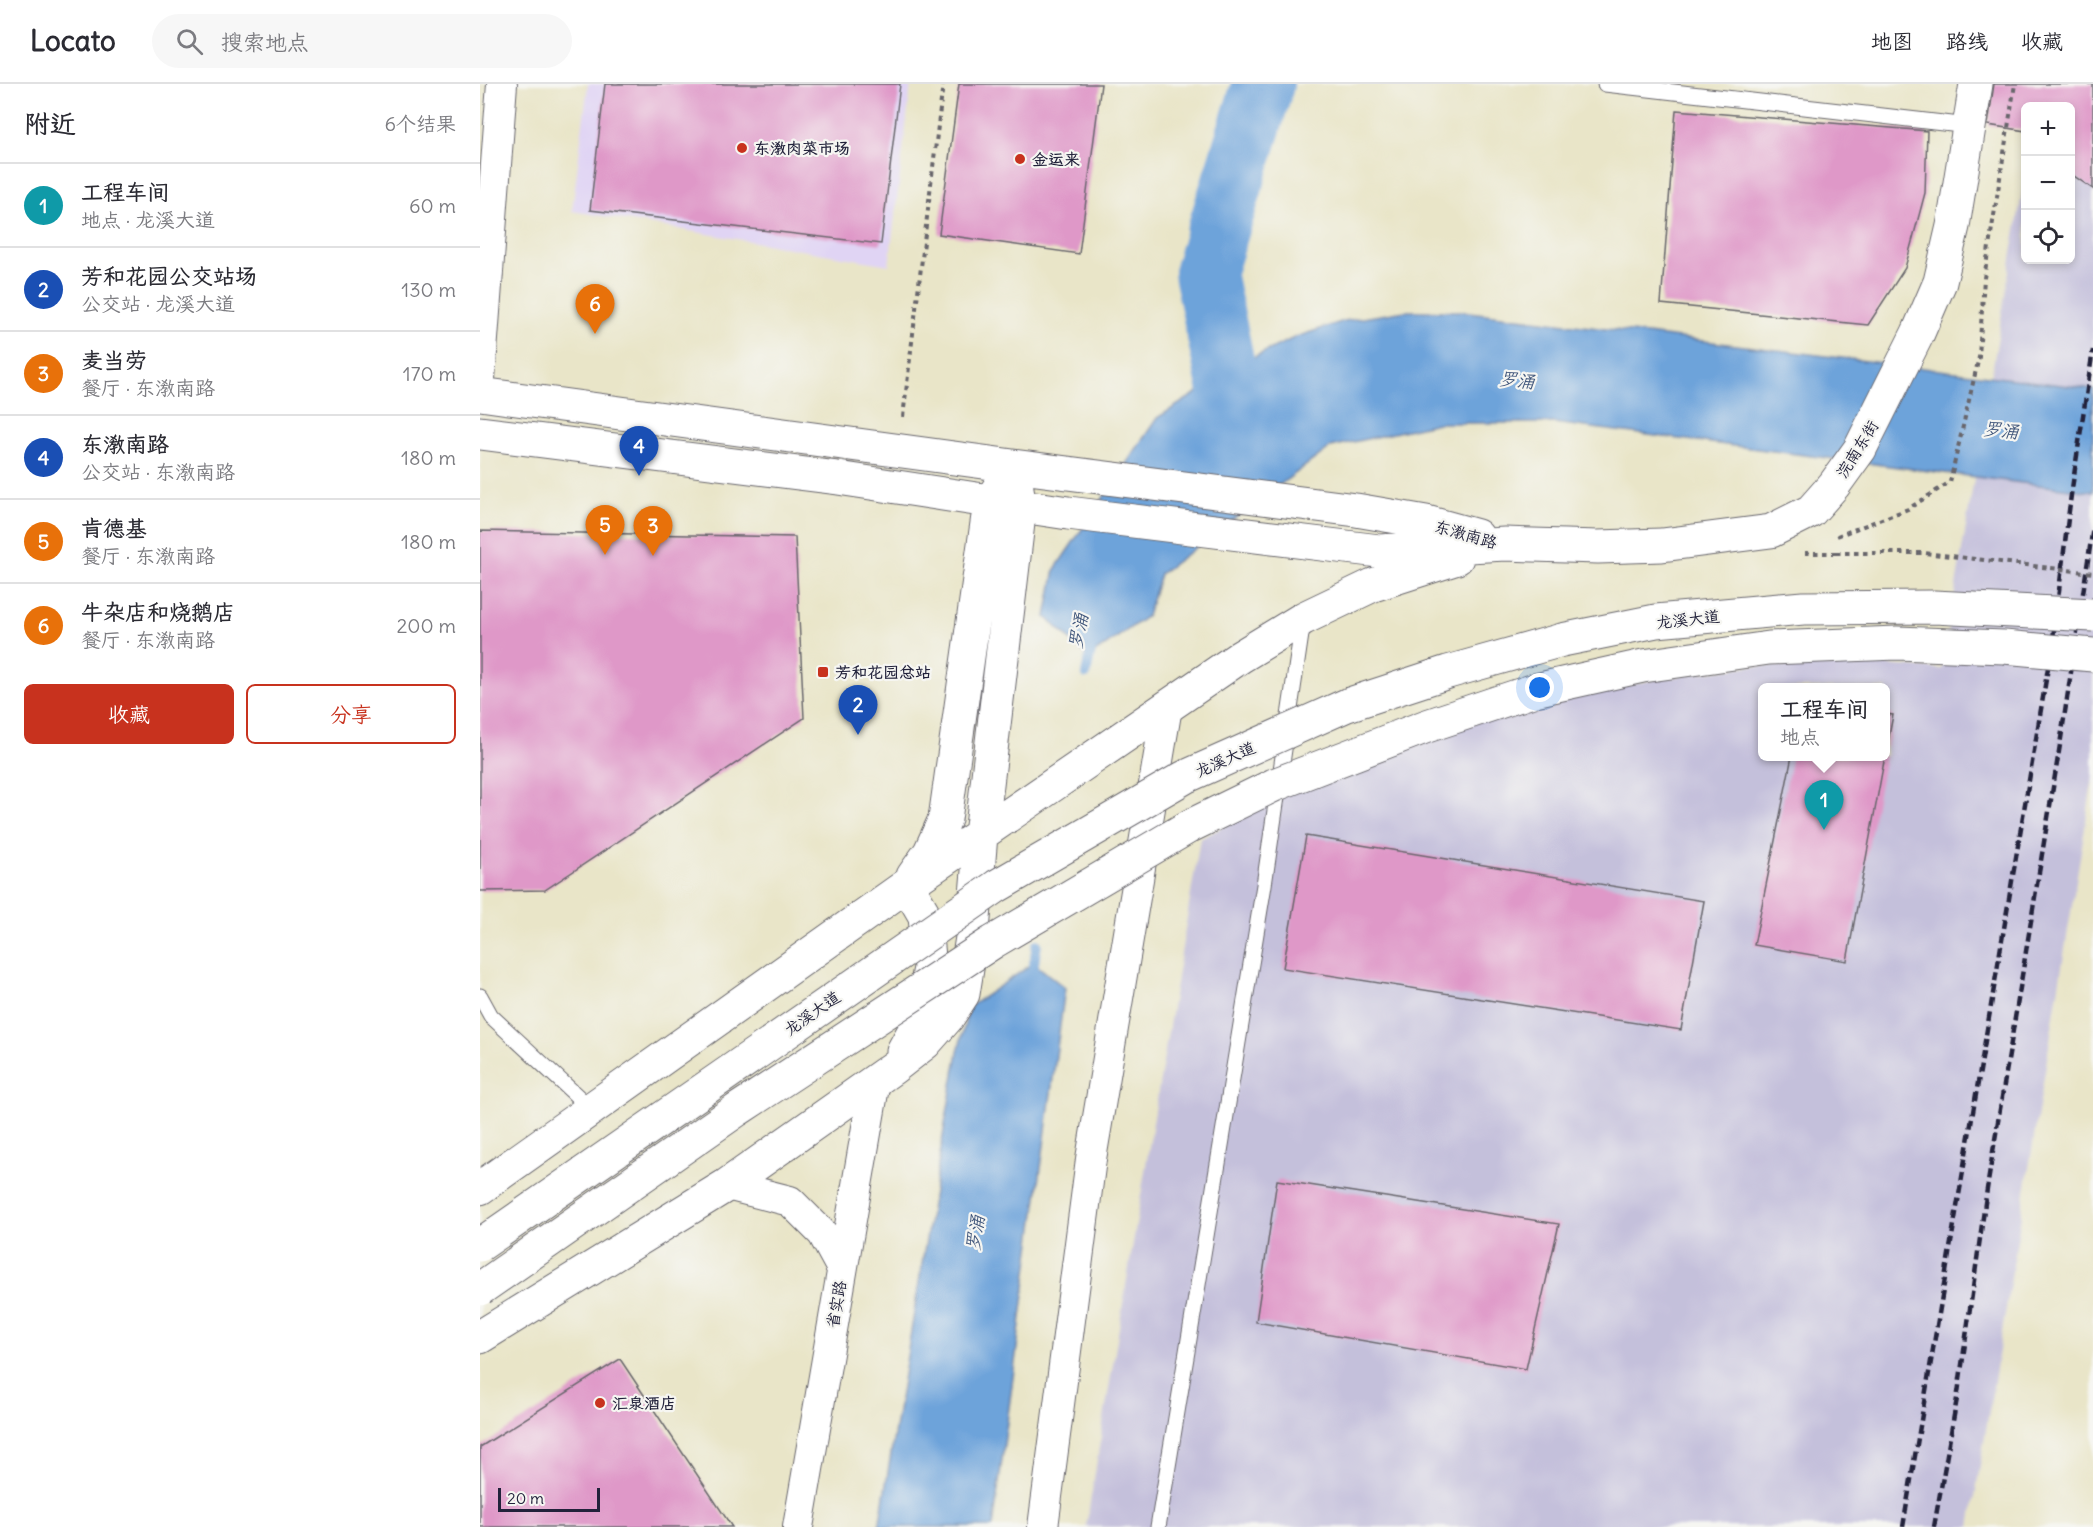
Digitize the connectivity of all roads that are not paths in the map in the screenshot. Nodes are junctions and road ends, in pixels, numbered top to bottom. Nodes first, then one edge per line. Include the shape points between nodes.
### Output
1 (502, 84) edge
2 (1605, 84) edge
3 (1976, 84) edge
4 (1630, 86) edge
5 (1969, 126) junction
6 (480, 379) edge
7 (480, 394) edge
8 (480, 433) edge
9 (1013, 466) junction
10 (1005, 504) junction
11 (1505, 544) junction
12 (2093, 615) edge
13 (1304, 618) junction
14 (2093, 655) edge
15 (1167, 707) junction
16 (981, 835) junction
17 (907, 885) junction
18 (480, 996) edge
19 (884, 1075) junction
20 (591, 1108) junction
21 (726, 1185) junction
22 (480, 1188) edge
23 (480, 1245) edge
24 (842, 1269) junction
25 (480, 1289) edge
26 (480, 1337) edge
27 (798, 1527) edge
28 (1043, 1527) edge
29 (1158, 1527) edge

1 - 6 street
2 - 4 lane
3 - 5 street, 浣南东街
4 - 5 lane
5 - 11 street, 浣南东街 via 1940,282 1860,449 1811,511 1771,531 1662,545
7 - 9 street, 东漖南路
8 - 10 street, 东漖南路 via 838,478
9 - 10 street
9 - 11 street, 东漖南路 via 1356,510 1426,522
10 - 11 street, 东漖南路 via 1379,551
10 - 16 street
10 - 17 street via 945,819 930,852
11 - 13 street via 1373,585
12 - 23 street, 龙溪大道, bridge via 1934,607 1803,608 1656,621 1562,640 1347,705 1185,777 997,886
13 - 15 street
13 - 29 lane
14 - 25 street, bridge via 1897,643 1770,648 1643,666 1534,690 1274,785 1190,826 993,942 747,1104
15 - 16 street
15 - 28 street via 1091,1159
16 - 17 street
16 - 19 street via 963,994 925,1043
17 - 19 street via 925,916 930,968 921,1020
17 - 20 street
18 - 20 lane via 491,1016
19 - 21 street
19 - 24 street, 省实路
20 - 22 street
21 - 24 street via 790,1201 823,1234
21 - 26 street
24 - 27 street, 省实路

